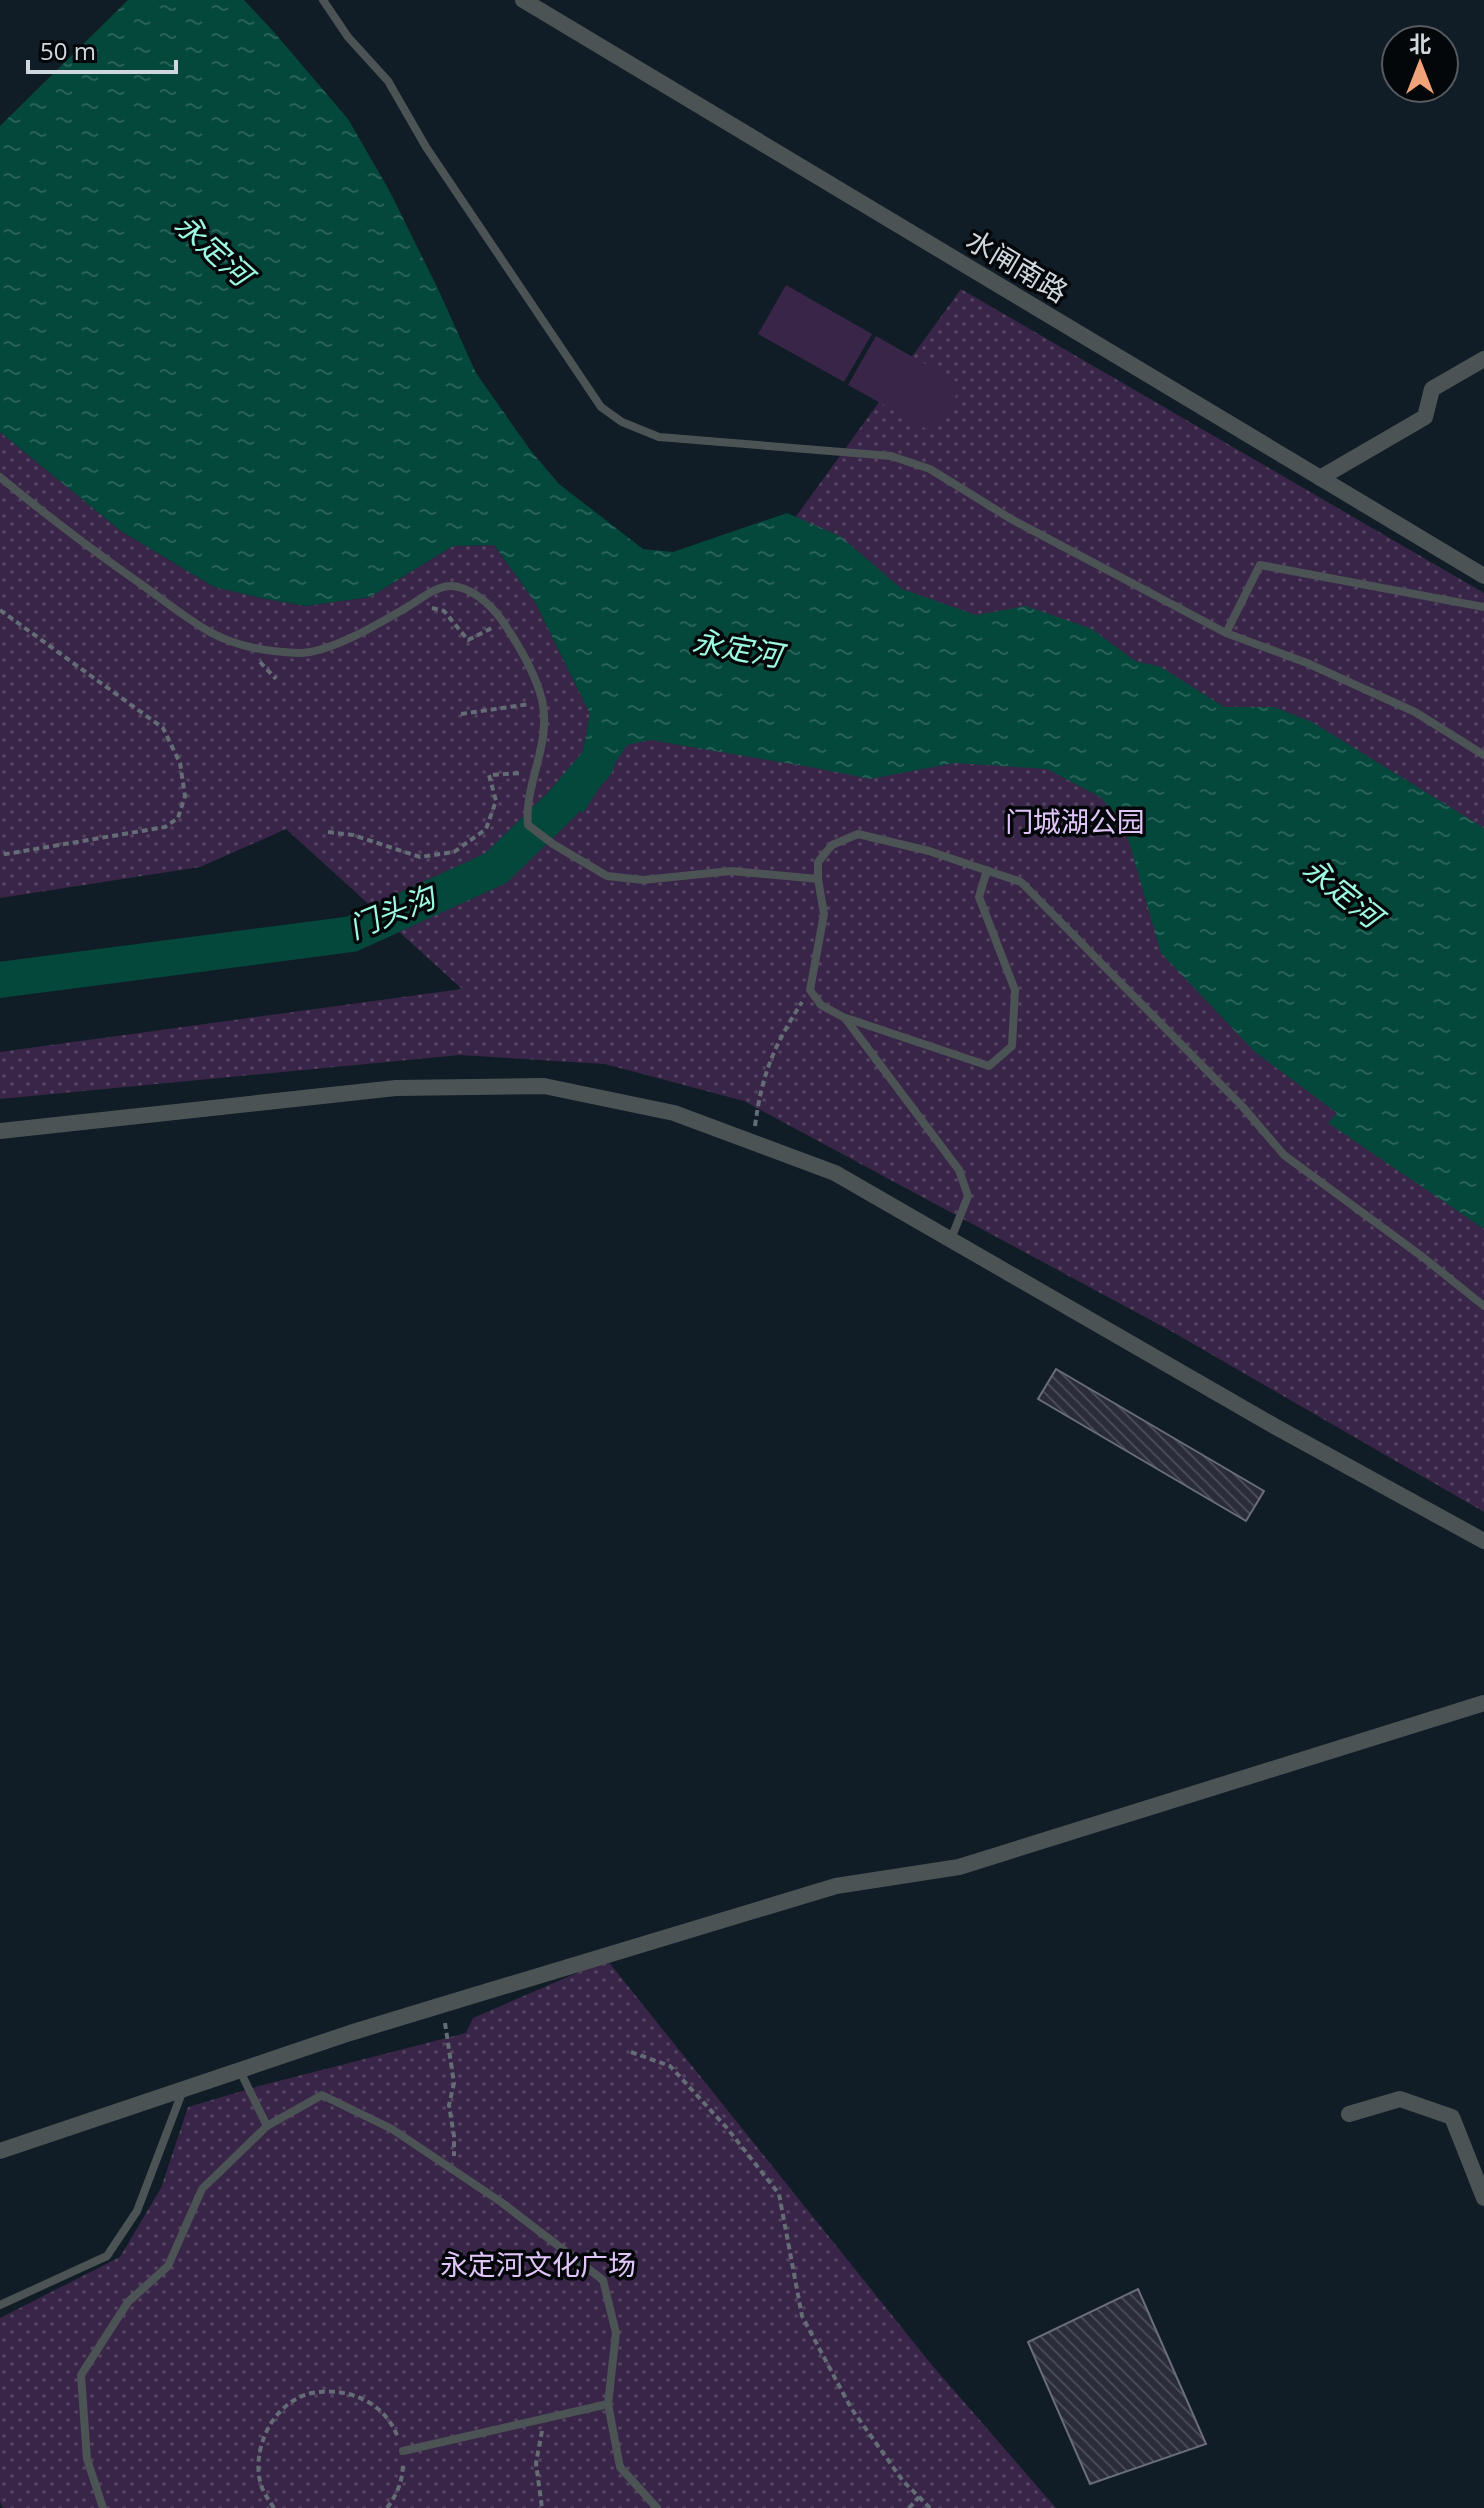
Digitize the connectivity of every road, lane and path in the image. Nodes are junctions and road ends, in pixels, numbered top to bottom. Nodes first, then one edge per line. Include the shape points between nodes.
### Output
1 (323, 0) edge
2 (523, 0) edge
3 (1484, 359) edge
4 (0, 477) edge
5 (1320, 478) junction
6 (1484, 576) edge
7 (412, 604) junction
8 (1484, 607) edge
9 (0, 610) edge
10 (503, 623) junction
11 (1226, 633) junction
12 (542, 702) junction
13 (461, 714) dead end
14 (1484, 755) edge
15 (536, 772) junction
16 (328, 832) dead end
17 (0, 855) edge
18 (987, 870) junction
19 (818, 879) junction
20 (810, 990) junction
21 (845, 1018) junction
22 (0, 1131) edge
23 (753, 1143) junction
24 (951, 1240) junction
25 (1484, 1306) edge
26 (1484, 1541) edge
27 (1484, 1703) edge
28 (442, 2005) junction
29 (631, 2052) dead end
30 (239, 2070) junction
31 (183, 2089) junction
32 (1349, 2114) dead end
33 (267, 2126) junction
34 (0, 2151) edge
35 (454, 2170) junction
36 (1484, 2198) edge
37 (0, 2305) edge
38 (608, 2404) junction
39 (544, 2419) junction
40 (403, 2451) junction
41 (919, 2497) junction
42 (103, 2508) edge
43 (274, 2508) edge
44 (387, 2508) edge
45 (542, 2508) edge
46 (657, 2508) edge
47 (909, 2508) edge
48 (930, 2508) edge

1 - 11 lane via 388,81 426,147 601,407 622,422 659,437 891,456 930,469 1011,519
2 - 5 street, 水闸南路
3 - 5 street via 1432,389 1425,417
4 - 7 lane via 211,633 253,648 317,650
5 - 6 street, 水闸南路
7 - 10 path via 444,611 468,640
7 - 10 lane via 451,585 470,591
8 - 11 lane via 1260,565
9 - 17 path via 163,728 180,763 185,796 178,818 165,827
10 - 12 lane
11 - 14 lane via 1415,712
12 - 13 path
12 - 15 lane
15 - 16 path via 489,775 496,801 486,829 454,852 420,857
15 - 19 lane via 528,825 607,876 643,880 731,871
18 - 19 lane via 858,834 832,845 818,862
18 - 21 lane via 979,897 1015,990 1012,1046 989,1066
18 - 25 lane via 1021,882 1284,1155
19 - 20 lane via 824,914
20 - 21 lane via 821,1005
20 - 23 path via 771,1055
21 - 24 lane via 959,1170 968,1196
22 - 23 street via 396,1088 544,1086 674,1113
23 - 24 street via 835,1173
24 - 26 street
27 - 28 street via 959,1867 836,1886
28 - 30 street
28 - 35 path via 454,2083 449,2105
29 - 41 path via 670,2066 779,2194 802,2316 851,2408
30 - 31 street
30 - 33 lane
31 - 34 street
31 - 37 lane via 137,2211 107,2256
32 - 36 street via 1400,2099 1452,2117
33 - 35 lane via 322,2095 392,2129
33 - 42 lane via 202,2189 168,2266 128,2302 81,2375 87,2459
35 - 38 lane via 603,2280 616,2333
38 - 39 lane
38 - 46 lane via 620,2467
39 - 40 lane
39 - 45 path via 536,2463
40 - 43 path via 378,2408 356,2395 312,2393 293,2401 277,2414 260,2450 260,2484
40 - 44 path via 403,2476
41 - 47 path
41 - 48 path

